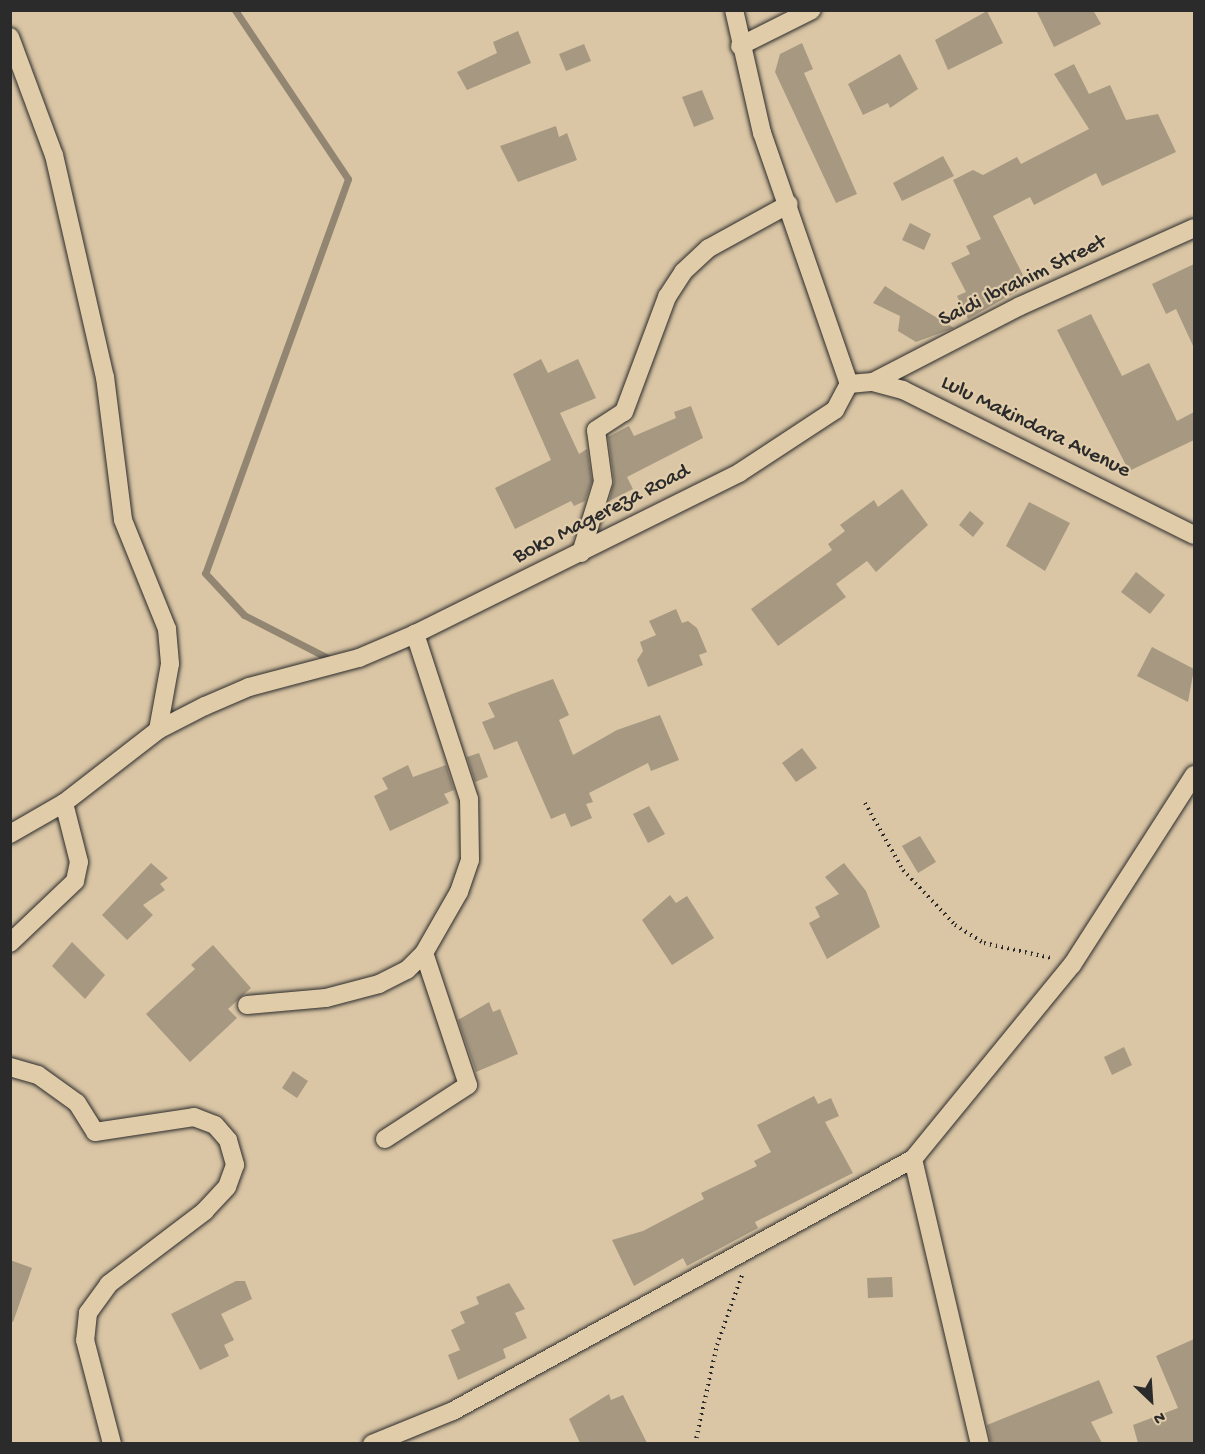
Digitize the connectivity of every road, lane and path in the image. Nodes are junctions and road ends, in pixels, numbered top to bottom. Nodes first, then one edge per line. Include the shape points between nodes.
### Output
1 (734, 10) edge
2 (812, 10) edge
3 (10, 37) edge
4 (740, 46) junction
5 (789, 204) junction
6 (1194, 228) edge
7 (873, 382) junction
8 (849, 384) junction
9 (1194, 535) edge
10 (581, 553) junction
11 (415, 634) junction
12 (158, 730) junction
13 (1194, 775) edge
14 (64, 803) junction
15 (865, 803) dead end
16 (10, 834) edge
17 (10, 943) edge
18 (424, 953) junction
19 (1072, 965) junction
20 (247, 1005) dead end
21 (10, 1067) edge
22 (385, 1139) dead end
23 (913, 1160) junction
24 (752, 1249) junction
25 (112, 1443) edge
26 (372, 1443) edge
27 (695, 1443) edge
28 (980, 1443) edge

1 - 4 street
2 - 4 street
3 - 12 street via 54,155 105,377 123,520 167,629 170,664
4 - 5 street
5 - 8 street
5 - 10 street via 709,248 682,272 667,297 624,412 596,430 603,482
6 - 7 street, Saidi Ibrahim Street via 1020,306
7 - 8 street, Lulu Makindara Avenue
7 - 9 street, Lulu Makindara Avenue via 903,390
8 - 10 street, Boko Magereza Road via 835,410 803,436
10 - 11 street, Boko Magereza Road
11 - 12 street, Boko Magereza Road via 359,658 249,687
11 - 18 street via 460,764 472,833 459,892
12 - 14 street, Boko Magereza Road
13 - 19 street
14 - 16 street, Boko Magereza Road
14 - 17 street via 79,862 75,881
15 - 19 path via 903,870 955,925 984,943
18 - 20 street via 380,984 326,998
18 - 22 street via 468,1085
19 - 23 street
21 - 25 street via 38,1075 77,1103 95,1132 194,1117 215,1125 228,1140 235,1165 227,1187 205,1211 109,1284 88,1313 85,1340
23 - 24 street
23 - 28 street
24 - 26 street via 453,1412
24 - 27 path via 717,1345

